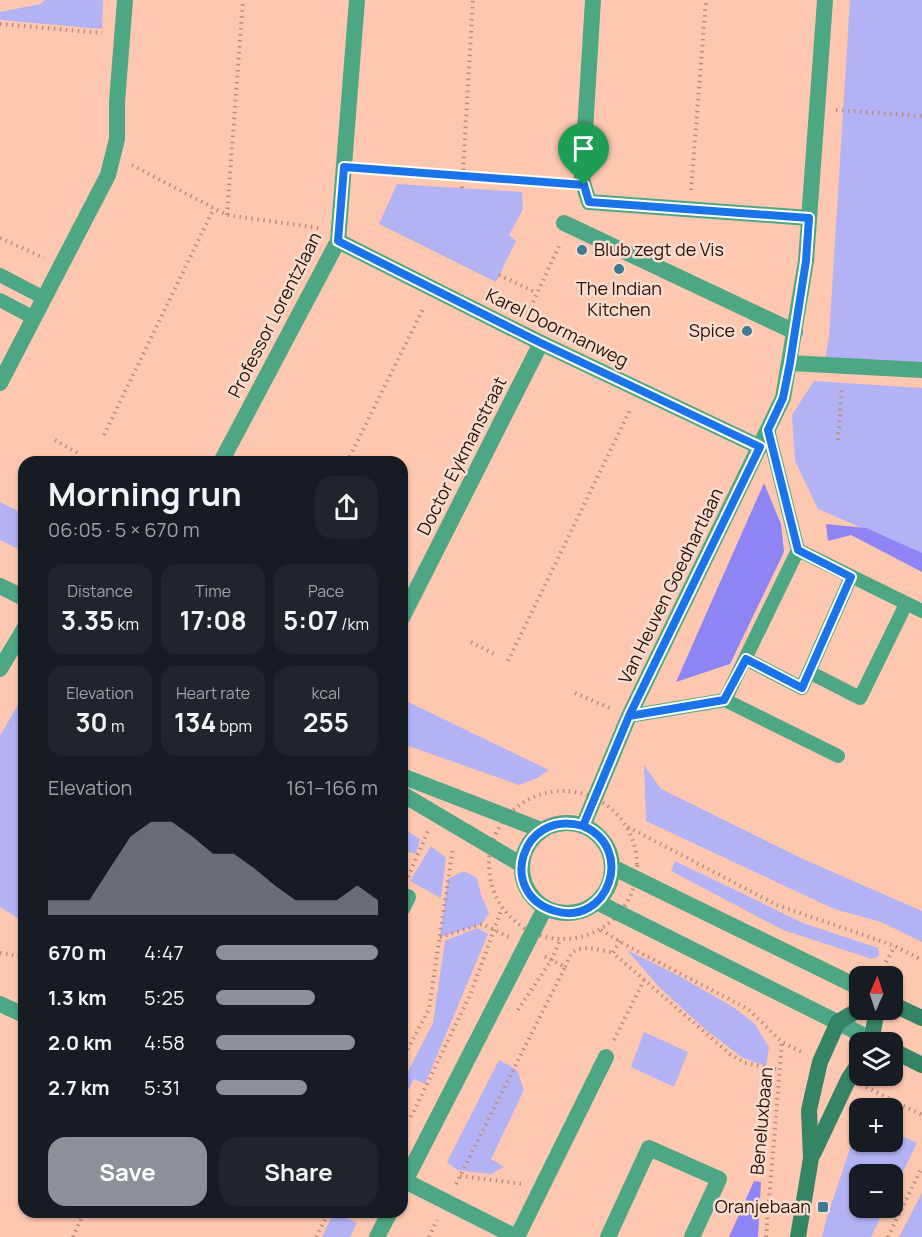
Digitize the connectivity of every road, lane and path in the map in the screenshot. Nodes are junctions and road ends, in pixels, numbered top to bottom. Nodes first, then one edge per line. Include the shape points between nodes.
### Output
1 (125, 0) edge
2 (243, 0) edge
3 (357, 0) edge
4 (473, 0) edge
5 (593, 0) edge
6 (706, 0) edge
7 (825, 0) edge
8 (0, 24) edge
9 (123, 35) junction
10 (817, 109) junction
11 (922, 116) edge
12 (113, 155) junction
13 (344, 167) junction
14 (462, 177) junction
15 (462, 188) dead end
16 (214, 208) junction
17 (690, 209) junction
18 (227, 215) junction
19 (809, 218) junction
20 (564, 223) junction
21 (338, 236) junction
22 (0, 238) edge
23 (61, 266) junction
24 (0, 275) edge
25 (499, 275) dead end
26 (433, 288) junction
27 (537, 293) junction
28 (44, 298) junction
29 (0, 300) edge
30 (34, 318) junction
31 (519, 331) junction
32 (795, 332) junction
33 (541, 343) junction
34 (790, 363) junction
35 (844, 366) junction
36 (922, 370) edge
37 (0, 383) edge
38 (639, 390) junction
39 (768, 430) junction
40 (104, 435) dead end
41 (55, 440) dead end
42 (838, 440) dead end
43 (760, 447) junction
44 (81, 455) dead end
45 (224, 456) edge
46 (350, 456) edge
47 (798, 550) junction
48 (851, 577) junction
49 (0, 586) edge
50 (18, 595) edge
51 (906, 604) junction
52 (408, 606) edge
53 (922, 611) edge
54 (18, 639) edge
55 (471, 642) dead end
56 (494, 654) dead end
57 (746, 659) junction
58 (508, 661) dead end
59 (0, 669) edge
60 (809, 672) junction
61 (575, 693) dead end
62 (724, 700) junction
63 (629, 716) junction
64 (838, 756) dead end
65 (408, 778) edge
66 (408, 798) edge
67 (583, 826) junction
68 (628, 827) dead end
69 (429, 828) dead end
70 (541, 830) junction
71 (453, 843) dead end
72 (522, 865) junction
73 (612, 867) junction
74 (408, 878) edge
75 (597, 902) junction
76 (502, 908) dead end
77 (545, 908) junction
78 (494, 928) junction
79 (601, 930) dead end
80 (440, 937) junction
81 (560, 939) dead end
82 (620, 941) junction
83 (895, 946) junction
84 (526, 947) junction
85 (0, 953) edge
86 (613, 953) junction
87 (18, 956) edge
88 (552, 959) junction
89 (922, 960) edge
90 (886, 962) dead end
91 (565, 967) junction
92 (644, 980) junction
93 (849, 983) edge
94 (0, 1004) edge
95 (903, 1009) edge
96 (18, 1012) edge
97 (517, 1012) dead end
98 (849, 1016) edge
99 (922, 1018) edge
100 (838, 1022) junction
101 (856, 1032) edge
102 (782, 1042) junction
103 (408, 1049) edge
104 (903, 1056) edge
105 (606, 1057) joint
106 (820, 1062) junction
107 (922, 1065) edge
108 (780, 1070) junction
109 (849, 1078) edge
110 (865, 1086) edge
111 (922, 1115) edge
112 (408, 1124) edge
113 (812, 1158) junction
114 (922, 1167) edge
115 (408, 1174) edge
116 (460, 1176) junction
117 (408, 1186) edge
118 (542, 1187) junction
119 (447, 1202) junction
120 (81, 1218) edge
121 (326, 1218) edge
122 (387, 1218) edge
123 (73, 1237) edge
124 (316, 1237) edge
125 (377, 1237) edge
126 (429, 1237) edge
127 (517, 1237) edge
128 (608, 1237) edge
129 (692, 1237) edge
130 (766, 1237) edge
131 (798, 1237) edge
132 (888, 1237) edge

1 - 9 street
2 - 18 path
3 - 13 street, Professor Lorentzlaan
4 - 14 path
5 - 17 street via 582,180 589,202
6 - 17 path
7 - 10 street, Van Heuven Goedhartlaan
8 - 9 path
9 - 12 street
10 - 11 path
10 - 19 street, Van Heuven Goedhartlaan
12 - 16 path
12 - 23 street via 108,175
13 - 14 path
13 - 21 street, Professor Lorentzlaan
14 - 15 path
14 - 20 path via 564,184
16 - 18 path
16 - 40 path
17 - 19 street
18 - 21 path
19 - 32 street, Van Heuven Goedhartlaan
20 - 27 path via 565,234
20 - 32 street
21 - 26 street, Karel Doormanweg
21 - 45 street, Professor Lorentzlaan
22 - 23 path
23 - 28 street
24 - 28 lane
25 - 27 path
26 - 31 street, Karel Doormanweg
26 - 46 path
27 - 31 path
28 - 30 street
29 - 30 lane
30 - 37 street
31 - 33 street, Karel Doormanweg
32 - 34 street, Van Heuven Goedhartlaan
33 - 38 street, Karel Doormanweg
33 - 52 street, Doctor Eykmanstraat
34 - 35 street
34 - 39 street, Van Heuven Goedhartlaan via 783,398
35 - 36 street
35 - 42 path
38 - 43 street, Karel Doormanweg
38 - 58 path
39 - 43 street, Van Heuven Goedhartlaan
39 - 47 lane
41 - 44 path
43 - 63 street, Van Heuven Goedhartlaan
47 - 48 lane
47 - 57 lane
48 - 51 lane
48 - 60 lane
49 - 50 street
51 - 53 lane
51 - 60 lane via 860,698
54 - 59 street
55 - 56 path
57 - 60 lane via 802,688
57 - 62 lane
61 - 63 path
62 - 63 lane
62 - 64 lane
63 - 67 street, Van Heuven Goedhartlaan
65 - 70 street
66 - 72 street
67 - 70 street via 556,824
67 - 73 street via 601,838
68 - 83 path via 777,905
69 - 74 path
70 - 72 street via 527,846
71 - 80 path
72 - 77 street via 530,894
73 - 75 street via 609,886
73 - 93 street
75 - 77 street via 572,913
75 - 100 street
76 - 78 path
77 - 84 street
78 - 80 path via 482,924
78 - 84 path
78 - 112 path via 471,993
79 - 82 path
80 - 103 path via 429,1009
81 - 88 path
82 - 86 path
82 - 102 path via 748,1009
83 - 89 path
83 - 90 path
84 - 88 path
84 - 115 street
85 - 87 path
86 - 91 path via 579,949 571,954
86 - 92 path
88 - 91 path
88 - 97 path
91 - 116 path
92 - 105 path
92 - 108 path via 737,1058
94 - 96 street
95 - 99 main road
98 - 100 main road
100 - 101 street
100 - 106 main road
102 - 106 path
102 - 108 path, Beneluxbaan
104 - 107 main road
105 - 118 street
106 - 113 main road via 810,1110
108 - 130 path, Beneluxbaan
109 - 113 main road
110 - 111 path
113 - 131 main road
114 - 132 path
116 - 118 path
116 - 119 path
117 - 119 street
118 - 127 street
119 - 126 path
119 - 127 street
120 - 123 path
121 - 124 path
122 - 125 street
128 - 129 street via 649,1149 719,1179

